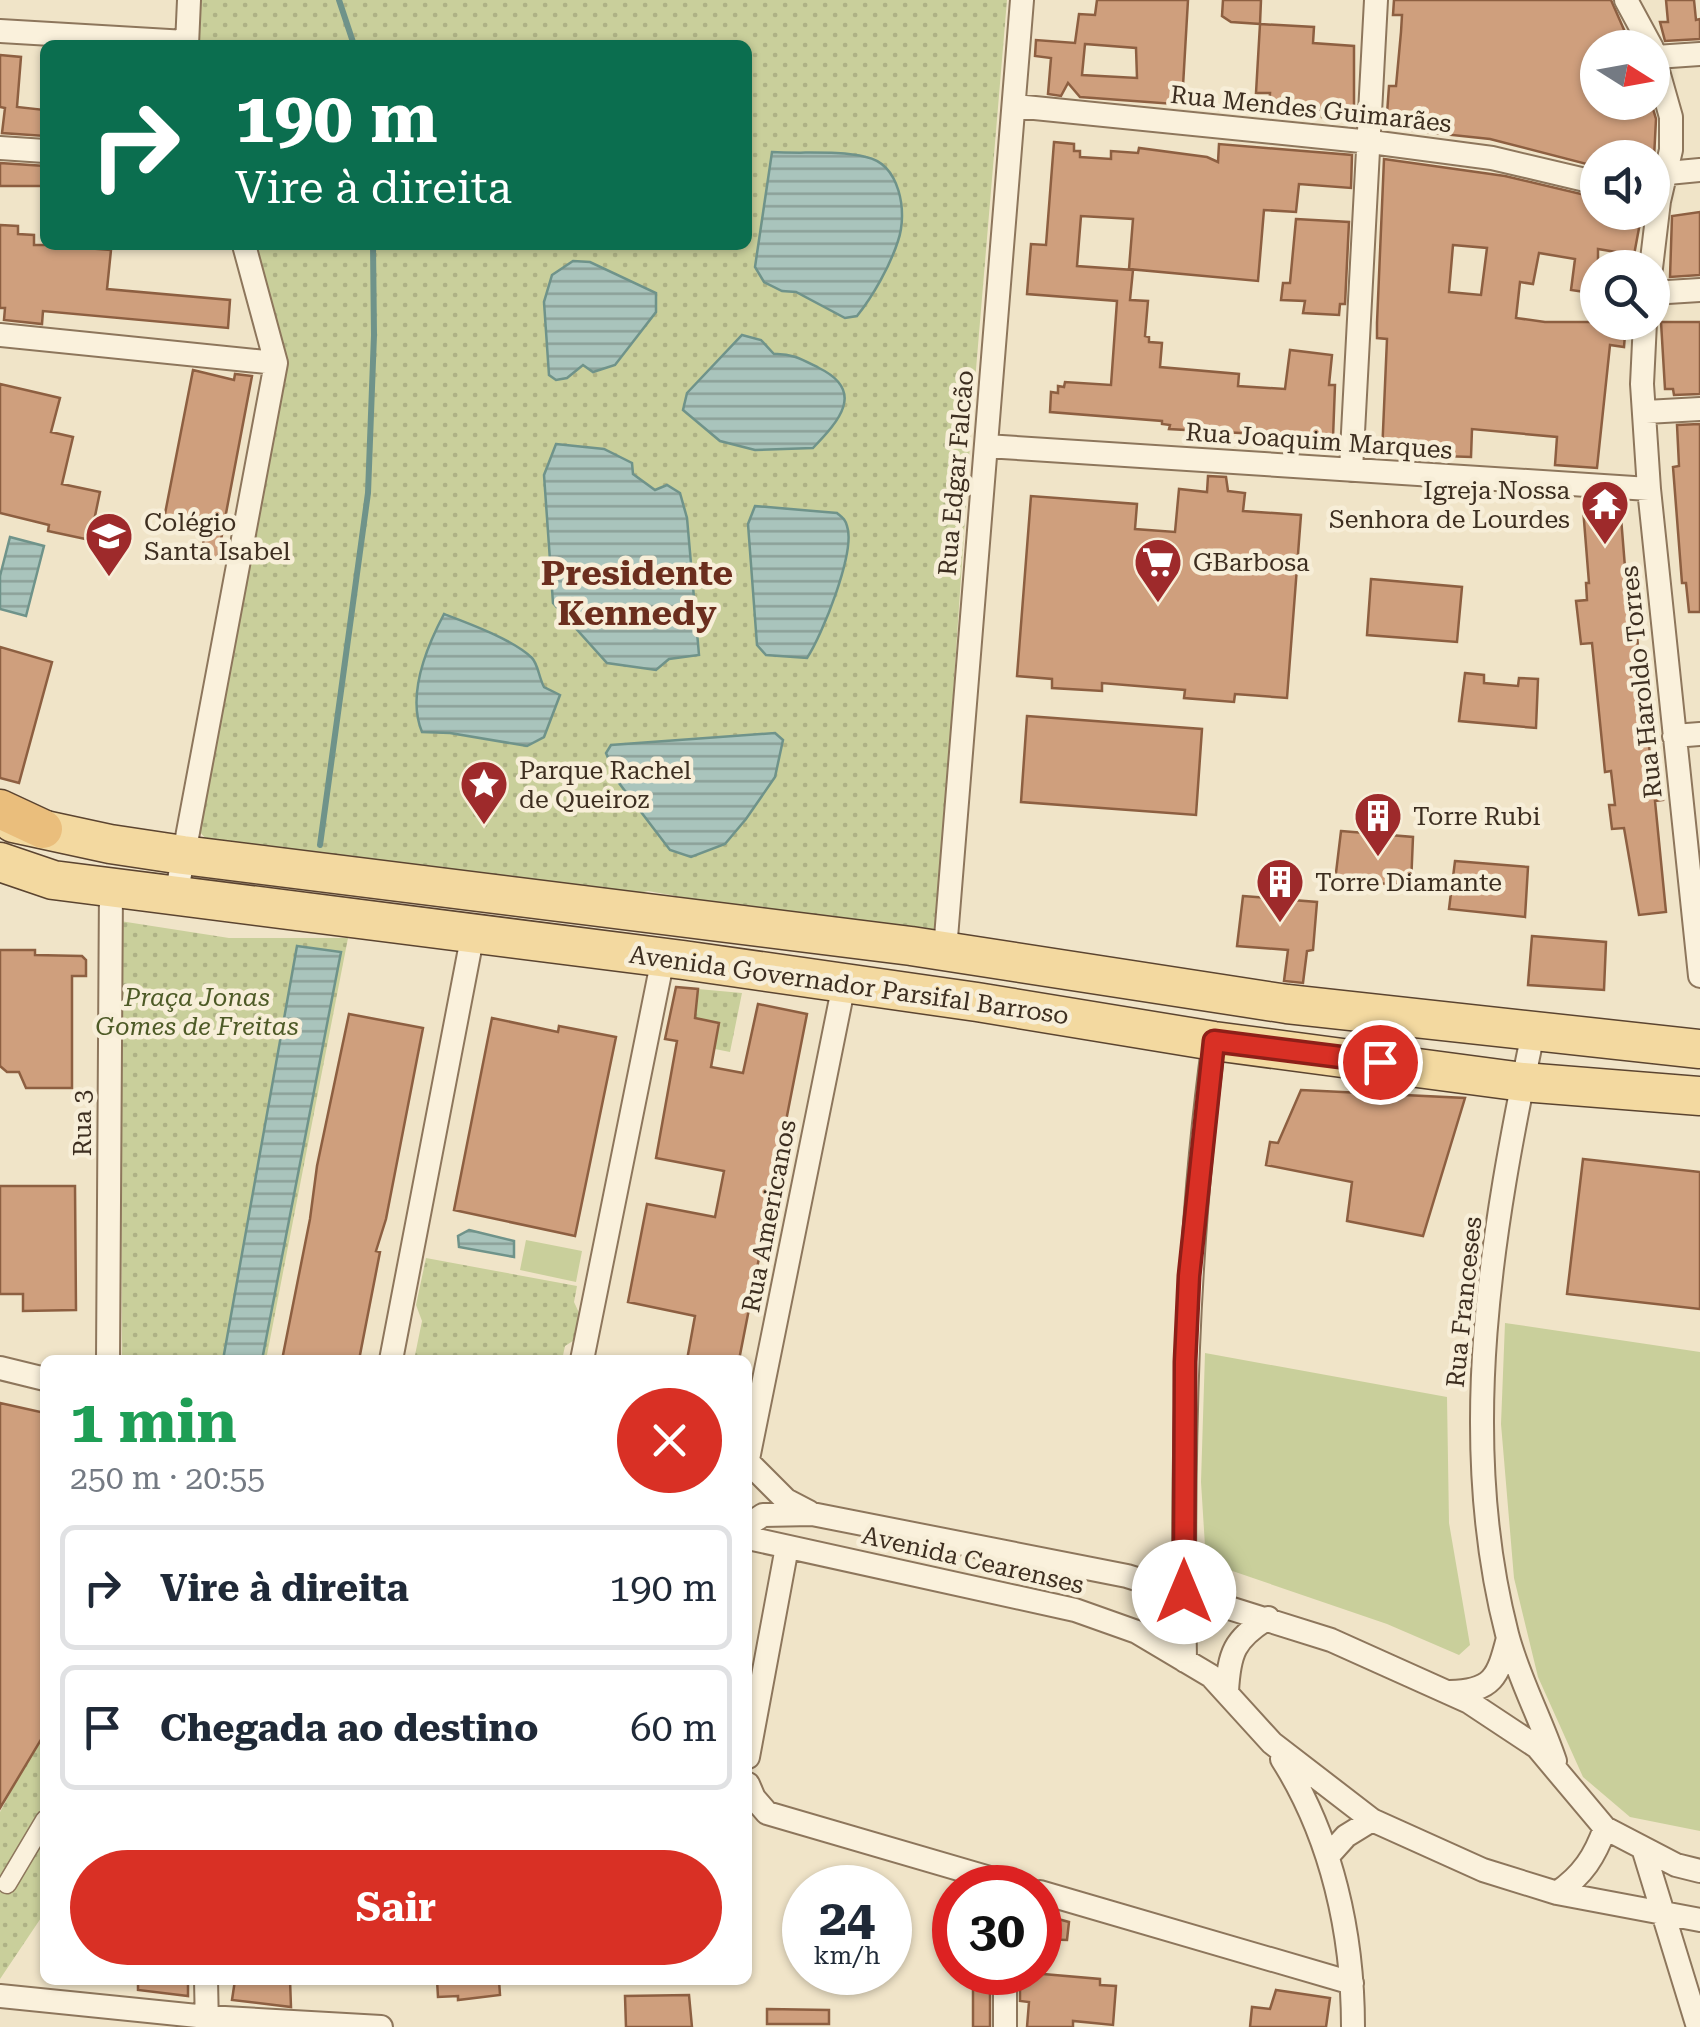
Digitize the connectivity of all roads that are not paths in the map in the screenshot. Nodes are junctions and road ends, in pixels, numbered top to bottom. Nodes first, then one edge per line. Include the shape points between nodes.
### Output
1 (189, 0) edge
2 (1022, 0) edge
3 (1376, 0) edge
4 (1626, 0) edge
5 (1642, 30) edge
6 (0, 31) edge
7 (140, 40) edge
8 (187, 40) edge
9 (1670, 52) edge
10 (1700, 54) edge
11 (1015, 106) junction
12 (1670, 109) edge
13 (1371, 142) junction
14 (1670, 144) edge
15 (0, 148) edge
16 (40, 152) edge
17 (1700, 170) edge
18 (1670, 173) edge
19 (1580, 179) edge
20 (245, 250) edge
21 (1700, 290) edge
22 (1670, 292) edge
23 (0, 336) edge
24 (1645, 340) edge
25 (276, 363) junction
26 (1700, 409) edge
27 (1646, 412) junction
28 (986, 446) junction
29 (1351, 470) junction
30 (1649, 489) junction
31 (1700, 734) edge
32 (1674, 736) junction
33 (0, 809) edge
34 (0, 821) edge
35 (44, 829) junction
36 (1693, 849) edge
37 (184, 855) junction
38 (0, 862) edge
39 (0, 880) edge
40 (53, 880) junction
41 (111, 887) junction
42 (176, 896) junction
43 (473, 933) junction
44 (944, 950) junction
45 (673, 959) junction
46 (1700, 967) edge
47 (1700, 976) edge
48 (844, 984) junction
49 (1533, 1033) junction
50 (1214, 1041) junction
51 (1700, 1049) edge
52 (1523, 1082) junction
53 (1700, 1096) edge
54 (108, 1355) edge
55 (392, 1355) edge
56 (583, 1355) edge
57 (0, 1368) edge
58 (40, 1378) edge
59 (752, 1441) edge
60 (752, 1465) edge
61 (812, 1514) junction
62 (752, 1522) edge
63 (752, 1539) edge
64 (787, 1546) junction
65 (1184, 1592) junction
66 (1268, 1618) junction
67 (1508, 1638) junction
68 (1185, 1661) junction
69 (1227, 1692) junction
70 (1449, 1692) junction
71 (752, 1734) edge
72 (1272, 1743) junction
73 (1558, 1770) junction
74 (752, 1793) edge
75 (1372, 1820) junction
76 (40, 1828) edge
77 (1605, 1828) junction
78 (1643, 1848) junction
79 (1328, 1856) junction
80 (945, 1865) edge
81 (1700, 1871) edge
82 (7, 1884) dead end
83 (1557, 1893) junction
84 (1062, 1898) edge
85 (1664, 1914) junction
86 (1700, 1920) edge
87 (1352, 1983) junction
88 (206, 1985) edge
89 (1005, 1995) edge
90 (0, 1996) edge
91 (207, 2022) edge
92 (381, 2027) edge
93 (1005, 2027) edge
94 (1353, 2027) edge
95 (1698, 2027) edge

1 - 8 street
2 - 11 street, Rua Edgar Falcão
3 - 13 street
4 - 5 street
6 - 7 street
9 - 10 street
11 - 13 street, Rua Mendes Guimarães
11 - 28 street, Rua Edgar Falcão
12 - 14 street
13 - 19 street, Rua Mendes Guimarães via 1492,158
13 - 29 street
15 - 16 street
17 - 18 street
20 - 25 street
21 - 22 street
23 - 25 street
24 - 27 street, Rua Haroldo Torres
25 - 37 street
26 - 27 street
27 - 30 street, Rua Haroldo Torres
28 - 29 street, Rua Joaquim Marques
28 - 44 street, Rua Edgar Falcão
29 - 30 street, Rua Joaquim Marques
30 - 32 street, Rua Haroldo Torres
31 - 32 street
32 - 36 street, Rua Haroldo Torres
33 - 35 highway
34 - 35 main road, Avenida Governador Parsifal Barroso
35 - 37 main road, Avenida Governador Parsifal Barroso
36 - 46 street, Rua Haroldo Torres
37 - 42 street
37 - 44 main road, Avenida Governador Parsifal Barroso
38 - 40 main road, Avenida Governador Parsifal Barroso
39 - 40 main road
40 - 41 main road, Avenida Governador Parsifal Barroso
41 - 42 main road, Avenida Governador Parsifal Barroso
41 - 54 street, Rua 3
42 - 43 main road, Avenida Governador Parsifal Barroso
43 - 45 main road, Avenida Governador Parsifal Barroso
43 - 55 street
44 - 45 main road via 932,972 906,980 737,957
44 - 49 main road, Avenida Governador Parsifal Barroso via 1287,1004
45 - 48 main road, Avenida Governador Parsifal Barroso
45 - 56 street
46 - 47 street, Rua Haroldo Torres
48 - 50 main road, Avenida Governador Parsifal Barroso
48 - 59 street, Rua Americanos
49 - 51 main road, Avenida Governador Parsifal Barroso
49 - 52 street, Rua Franceses
50 - 52 main road, Avenida Governador Parsifal Barroso
50 - 65 street via 1189,1276
52 - 53 main road, Avenida Governador Parsifal Barroso
52 - 67 street, Rua Franceses via 1483,1344 1484,1474
57 - 58 street
60 - 61 street, Avenida Cearenses via 786,1500
61 - 62 street, Avenida Cearenses via 763,1515
61 - 65 street, Avenida Cearenses
63 - 64 street, Avenida Cearenses
64 - 68 street, Avenida Cearenses via 1076,1610 1137,1632
64 - 71 street
65 - 66 street, Avenida Cearenses
65 - 68 street
66 - 69 street via 1245,1632 1234,1649
66 - 70 street, Avenida Cearenses
67 - 70 street via 1492,1681 1479,1690
67 - 73 street, Rua Franceses
68 - 69 street, Avenida Cearenses
69 - 72 street, Avenida Cearenses
70 - 73 street, Avenida Cearenses via 1537,1747
72 - 75 street, Avenida Cearenses
72 - 79 street via 1298,1784
73 - 77 street, Avenida Cearenses
74 - 80 street via 766,1813
75 - 79 street
75 - 83 street, Avenida Cearenses via 1483,1870
76 - 82 street
77 - 78 street, Avenida Cearenses
77 - 83 street via 1584,1871
78 - 81 street, Avenida Cearenses
78 - 85 street
79 - 87 street
83 - 85 street, Avenida Cearenses
84 - 87 street
85 - 86 street, Avenida Cearenses
85 - 95 street
87 - 94 street
88 - 91 street
89 - 93 street
90 - 91 street
91 - 92 street

